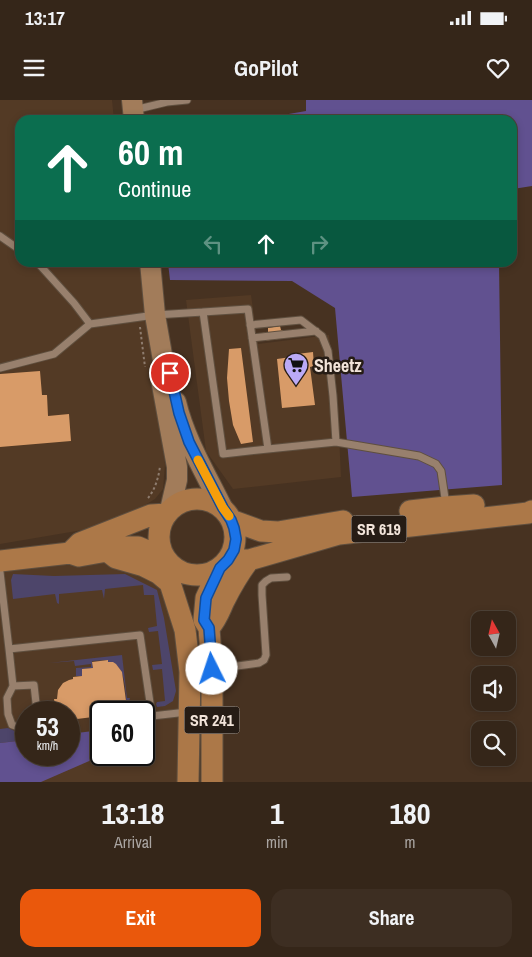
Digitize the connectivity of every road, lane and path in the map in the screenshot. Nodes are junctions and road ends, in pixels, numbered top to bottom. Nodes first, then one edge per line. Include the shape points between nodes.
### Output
1 (187, 100) edge
2 (133, 110) edge
3 (0, 236) edge
4 (15, 246) edge
5 (42, 267) edge
6 (150, 267) edge
7 (203, 312) junction
8 (155, 315) junction
9 (90, 324) junction
10 (250, 325) junction
11 (316, 331) junction
12 (252, 338) junction
13 (164, 366) junction
14 (0, 368) edge
15 (336, 442) junction
16 (268, 449) junction
17 (532, 503) edge
18 (446, 507) junction
19 (532, 511) edge
20 (168, 512) junction
21 (227, 514) junction
22 (107, 551) junction
23 (70, 553) junction
24 (164, 556) junction
25 (249, 560) junction
26 (0, 562) edge
27 (224, 564) junction
28 (0, 572) edge
29 (287, 577) dead end
30 (170, 583) junction
31 (209, 628) junction
32 (9, 649) junction
33 (212, 669) junction
34 (13, 686) junction
35 (36, 701) edge
36 (189, 711) junction
37 (15, 726) edge
38 (188, 782) edge
39 (212, 782) edge

1 - 2 lane
3 - 4 lane
5 - 9 lane
6 - 8 main road
7 - 8 lane
7 - 10 lane via 248,309
7 - 16 lane via 223,454
8 - 9 lane
8 - 13 main road
9 - 14 lane via 54,354
10 - 11 lane via 301,320
10 - 12 lane
11 - 12 lane
11 - 15 lane via 322,336 328,351
12 - 16 lane
13 - 20 main road via 160,374 177,466 177,480
13 - 21 main road via 170,373 189,442
15 - 16 lane
15 - 18 lane via 419,456 436,464 441,471
17 - 18 main road, SR 619
18 - 21 main road, SR 619 via 374,515 278,532 261,531
19 - 25 main road, SR 619 via 340,534
20 - 21 main road via 181,502 203,499 214,502
20 - 23 main road via 151,515 80,543
20 - 24 main road via 160,528 159,540
21 - 27 main road via 236,539 234,550
22 - 23 main road via 79,556
22 - 24 main road via 118,546 138,547
22 - 30 main road via 116,558 151,569
23 - 26 main road
24 - 27 main road via 186,574 209,573
24 - 30 main road, SR 241
25 - 27 main road, SR 619
25 - 31 main road
27 - 31 main road, SR 241 via 206,598 204,620
28 - 32 lane
29 - 33 lane via 271,578 262,585 264,660
30 - 36 main road, SR 241 via 185,630 190,672
31 - 33 main road, SR 241
32 - 34 lane
32 - 36 lane via 140,635 152,716
33 - 39 main road, SR 241
34 - 35 lane via 34,685
34 - 37 lane via 7,698 8,714
36 - 38 main road, SR 241

